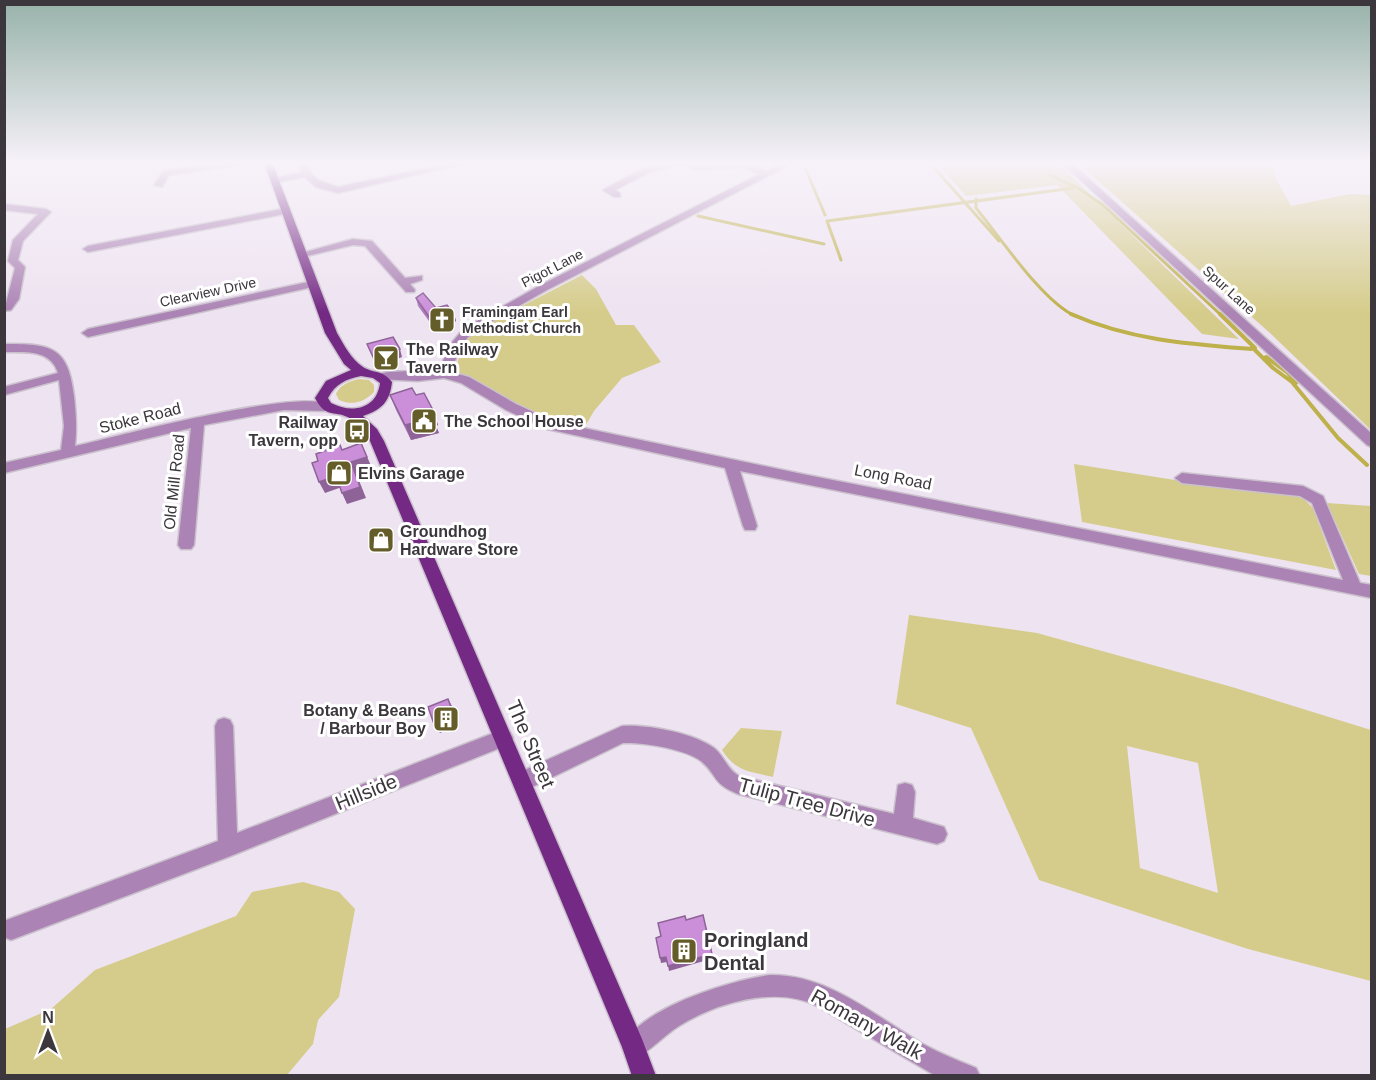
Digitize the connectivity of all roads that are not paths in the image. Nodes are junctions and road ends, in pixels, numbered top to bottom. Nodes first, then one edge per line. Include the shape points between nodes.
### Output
1 (46, 212) edge
2 (280, 212) edge
3 (288, 212) edge
4 (692, 212) edge
5 (1121, 212) edge
6 (88, 249) dead end
7 (303, 254) junction
8 (9, 262) edge
9 (418, 278) dead end
10 (313, 284) junction
11 (7, 308) dead end
12 (88, 333) dead end
13 (337, 344) junction
14 (4, 348) edge
15 (361, 372) junction
16 (444, 374) junction
17 (65, 375) junction
18 (381, 376) junction
19 (418, 377) junction
20 (332, 382) junction
21 (4, 391) edge
22 (323, 393) junction
23 (386, 394) junction
24 (375, 405) junction
25 (284, 406) junction
26 (326, 408) junction
27 (352, 413) junction
28 (198, 421) junction
29 (372, 432) junction
30 (1371, 442) edge
31 (67, 453) junction
32 (731, 463) junction
33 (4, 468) edge
34 (1182, 478) dead end
35 (750, 526) dead end
36 (186, 546) dead end
37 (1355, 589) junction
38 (1371, 592) edge
39 (225, 726) dead end
40 (504, 738) junction
41 (523, 782) junction
42 (905, 792) dead end
43 (903, 827) junction
44 (937, 834) dead end
45 (228, 847) junction
46 (11, 929) dead end
47 (634, 1047) junction
48 (644, 1076) edge
49 (969, 1076) edge

1 - 8 street via 18,240
2 - 6 street
3 - 7 main road
4 - 16 street, Pigot Lane via 482,323 458,342
5 - 30 street, Spur Lane
7 - 9 street via 349,243 368,243 407,286
7 - 10 main road
8 - 11 street via 20,267
10 - 12 street, Clearview Drive
10 - 13 main road
13 - 15 main road
13 - 20 main road via 337,371
14 - 17 street via 53,354
15 - 18 main road
15 - 20 main road
16 - 19 street, Long Road
16 - 32 street, Long Road via 552,426
17 - 21 street
17 - 31 street via 70,426
18 - 19 street, Long Road
18 - 23 main road via 386,382
19 - 23 street, Long Road
20 - 22 main road
22 - 25 street, Stoke Road
22 - 26 main road
23 - 24 main road
24 - 27 main road
24 - 29 main road, The Street
25 - 26 street, Stoke Road
25 - 28 street, Stoke Road
26 - 27 main road
27 - 29 main road, The Street
28 - 31 street, Stoke Road
28 - 36 street, Old Mill Road
29 - 40 main road, The Street
31 - 33 street, Stoke Road
32 - 35 street
32 - 37 street, Long Road
34 - 37 street via 1303,491 1318,500
37 - 38 street, Long Road
39 - 45 street
40 - 41 main road, The Street
40 - 45 street, Hillside
41 - 43 street, Tulip Tree Drive via 622,735 637,733 698,749 732,783
41 - 47 main road, The Street
42 - 43 street
43 - 44 street, Tulip Tree Drive
45 - 46 street, Hillside
47 - 48 main road, The Street
47 - 49 street, Romany Walk via 673,1017 772,984 805,989 904,1047

